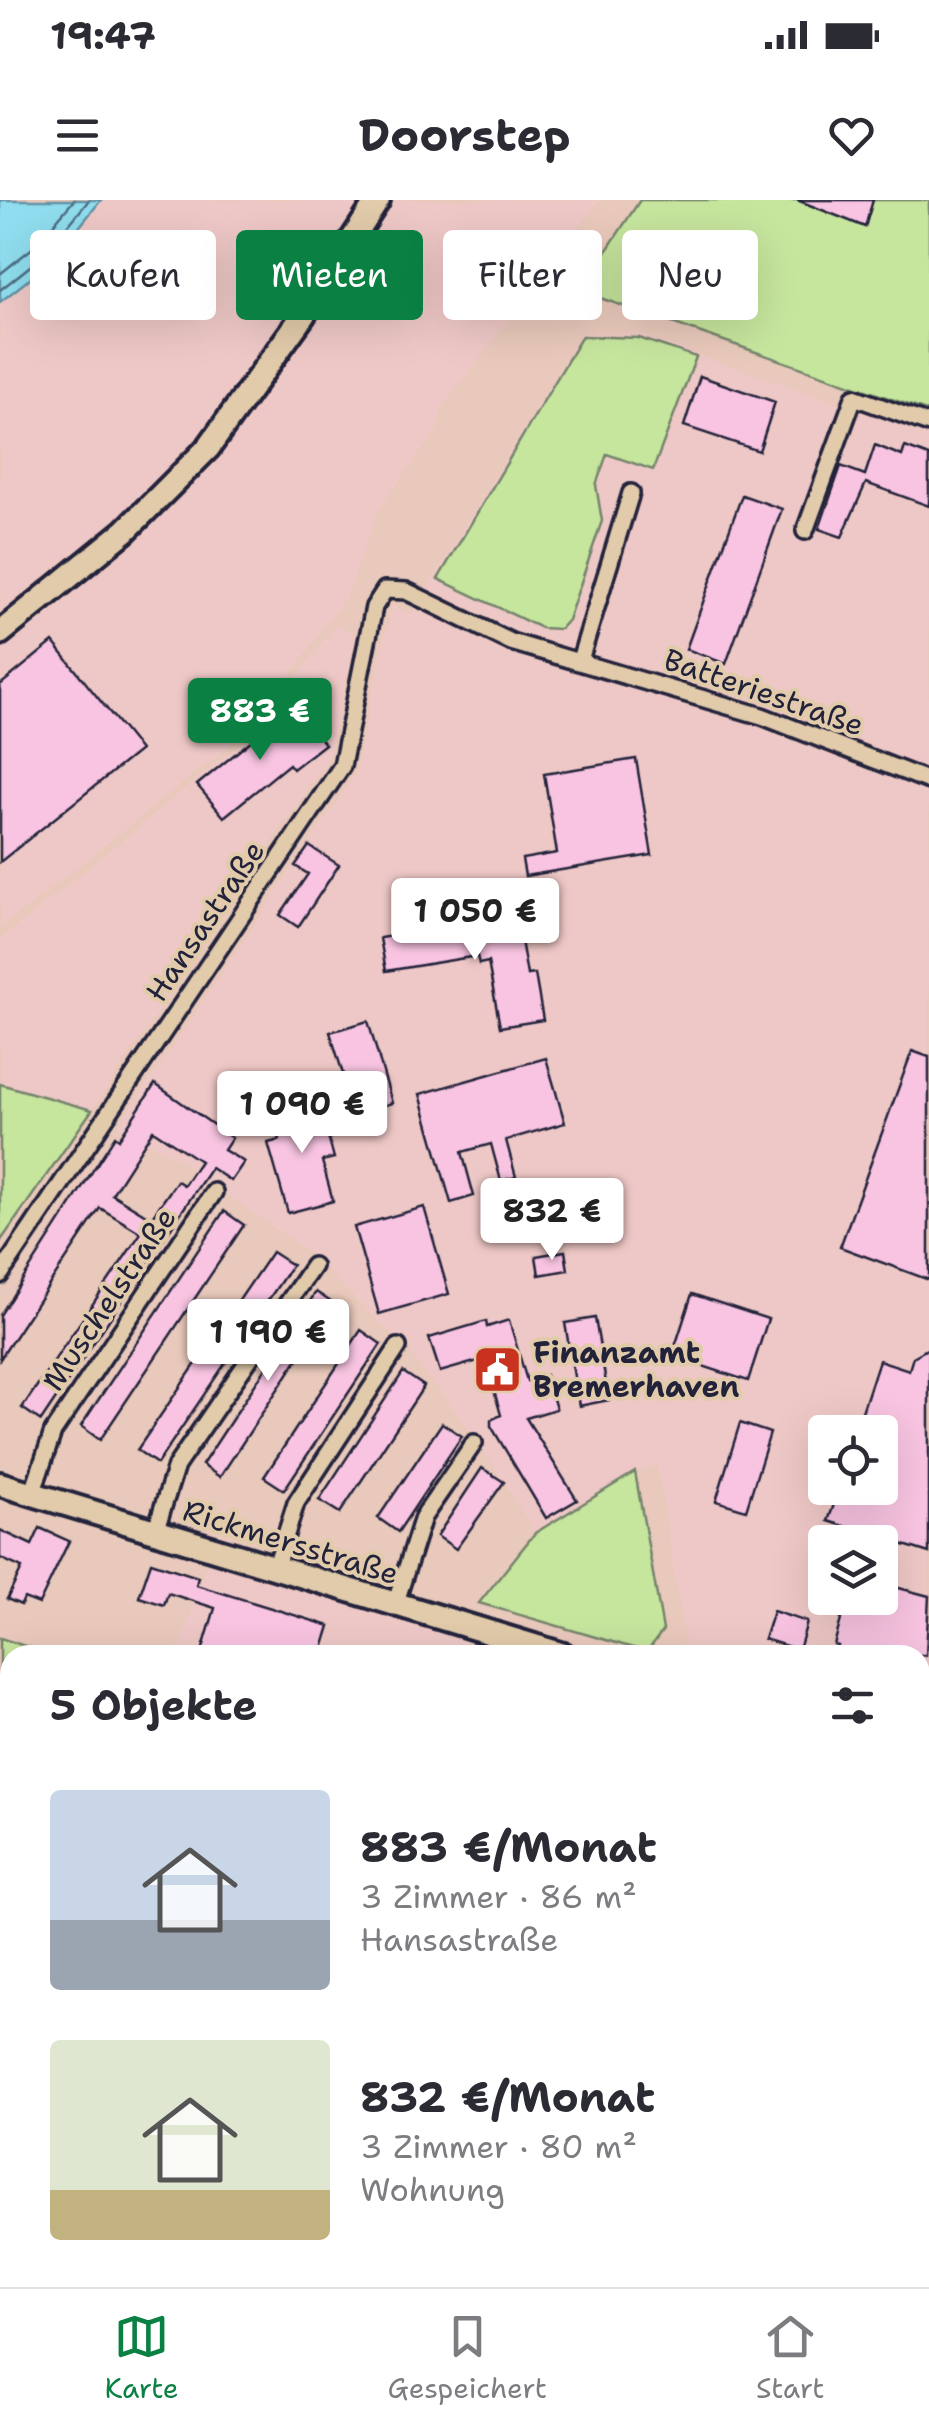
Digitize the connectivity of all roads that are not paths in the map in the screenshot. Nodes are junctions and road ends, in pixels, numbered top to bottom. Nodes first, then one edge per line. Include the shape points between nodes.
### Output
1 (378, 200) edge
2 (929, 424) edge
3 (631, 494) dead end
4 (805, 531) dead end
5 (406, 591) joint
6 (0, 632) edge
7 (580, 660) junction
8 (929, 781) edge
9 (214, 1192) dead end
10 (312, 1266) dead end
11 (0, 1276) edge
12 (398, 1347) dead end
13 (474, 1443) dead end
14 (0, 1484) edge
15 (32, 1494) junction
16 (156, 1532) junction
17 (275, 1569) junction
18 (395, 1605) junction
19 (530, 1645) edge

1 - 6 main road via 208,448 126,531
2 - 4 street via 854,398
3 - 7 street
5 - 7 street, Batteriestraße via 511,642
5 - 11 street, Hansastraße via 385,590 374,607 342,766
7 - 8 street, Batteriestraße via 762,716
9 - 15 street, Muschelstraße via 52,1432
10 - 16 street via 176,1466
12 - 17 street via 296,1504
13 - 18 street via 423,1517
14 - 15 main road, Rickmersstraße
15 - 16 main road, Rickmersstraße
16 - 17 main road, Rickmersstraße
17 - 18 main road, Rickmersstraße
18 - 19 main road, Rickmersstraße

